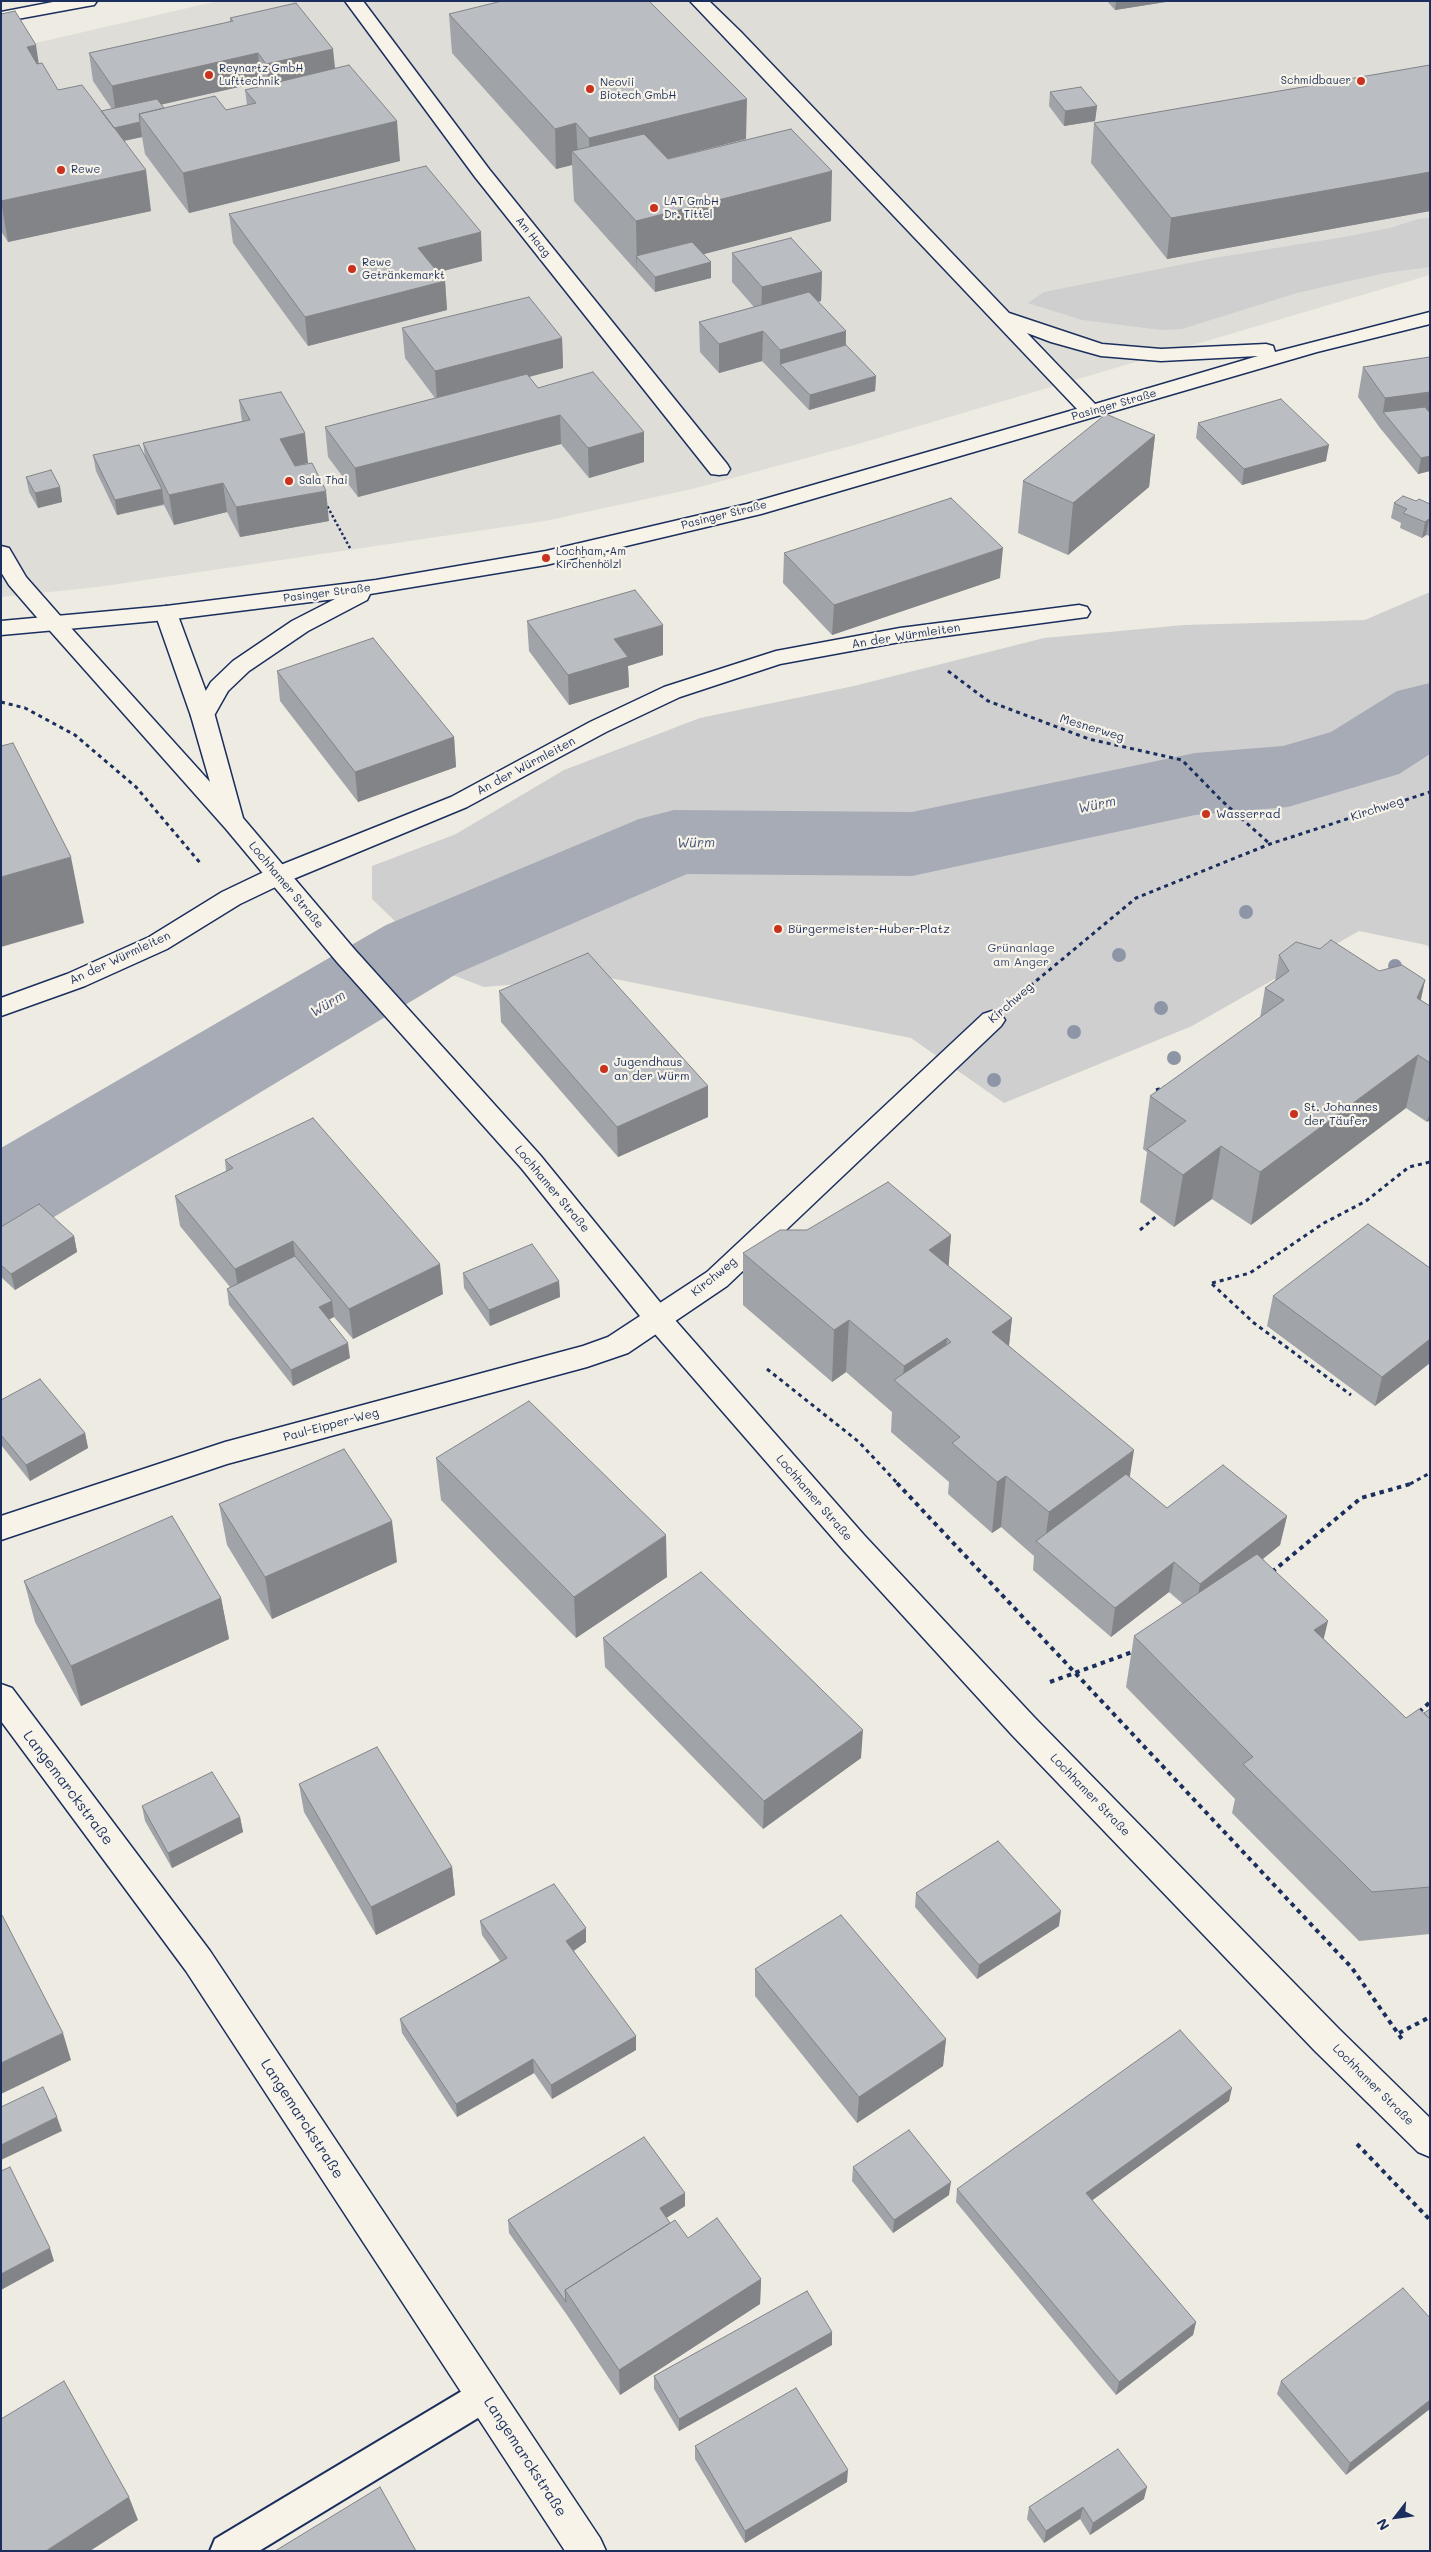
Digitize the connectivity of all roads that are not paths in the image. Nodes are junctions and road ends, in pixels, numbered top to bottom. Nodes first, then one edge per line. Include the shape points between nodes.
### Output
1 (88, 1) edge
2 (354, 1) edge
3 (699, 1) edge
4 (1, 17) edge
5 (1002, 315) junction
6 (1430, 318) edge
7 (1310, 348) junction
8 (1091, 412) junction
9 (718, 469) dead end
10 (1, 553) edge
11 (383, 586) junction
12 (1078, 612) dead end
13 (166, 613) junction
14 (54, 624) junction
15 (1, 628) edge
16 (203, 716) junction
17 (234, 823) junction
18 (277, 876) junction
19 (1, 1007) edge
20 (992, 1020) road end
21 (658, 1319) junction
22 (1, 1528) edge
23 (1, 1697) edge
24 (1430, 2141) edge
25 (484, 2396) junction
26 (228, 2551) edge
27 (587, 2551) edge

1 - 4 main road
2 - 9 main road, Am Haag via 482,173
3 - 5 main road
5 - 7 main road via 1058,338 1124,353 1161,355
5 - 8 main road
6 - 7 main road, Pasinger Straße
7 - 8 main road, Pasinger Straße
8 - 11 main road, Pasinger Straße via 647,535 546,558
10 - 14 main road, Lochhamer Straße via 17,580
11 - 13 main road, Pasinger Straße
11 - 16 main road via 300,626 242,666 219,687
12 - 18 main road, An der Würmleiten via 900,635 776,658 672,692 598,727 459,802
13 - 14 main road, Pasinger Straße
13 - 16 main road, Lochhamer Straße
14 - 15 main road, Pasinger Straße
14 - 17 main road, Lochhamer Straße
16 - 17 main road, Lochhamer Straße
17 - 18 main road, Lochhamer Straße
18 - 19 main road, An der Würmleiten via 231,898 158,943 76,980
18 - 21 main road, Lochhamer Straße via 531,1162
20 - 21 main road, Kirchweg via 717,1278
21 - 22 main road, Paul-Eipper-Weg via 618,1345 587,1356 225,1453
21 - 24 main road, Lochhamer Straße via 854,1543 1000,1701 1327,2040
23 - 25 main road, Langemarckstraße via 198,1961
25 - 26 lane
25 - 27 main road, Langemarckstraße

